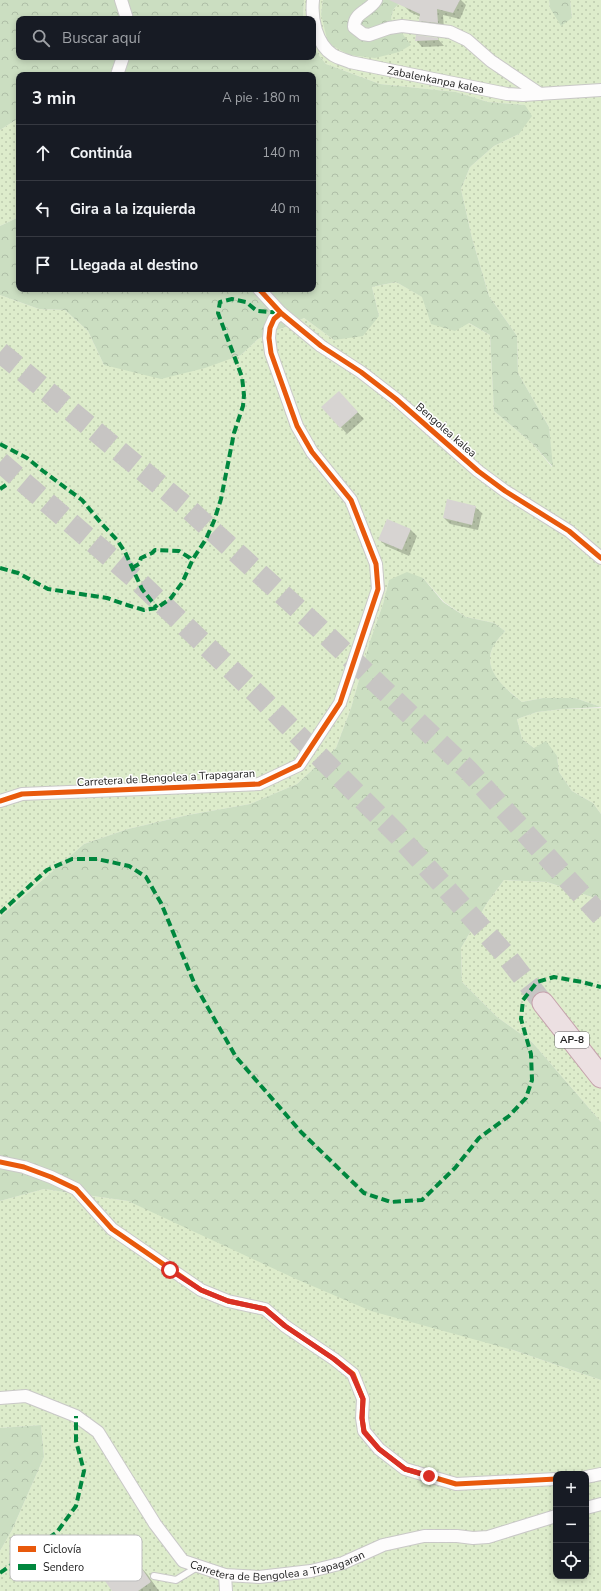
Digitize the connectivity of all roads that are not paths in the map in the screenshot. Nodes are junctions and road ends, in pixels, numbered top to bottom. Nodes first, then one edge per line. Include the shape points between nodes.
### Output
1 (121, 0) edge
2 (314, 0) edge
3 (376, 0) edge
4 (126, 16) edge
5 (315, 16) edge
6 (316, 28) edge
7 (123, 60) edge
8 (118, 72) edge
9 (601, 90) edge
10 (540, 94) junction
11 (262, 292) edge
12 (280, 313) junction
13 (601, 558) edge
14 (0, 801) edge
15 (543, 1003) tunnel mouth
16 (601, 1077) edge
17 (0, 1162) edge
18 (0, 1398) edge
19 (601, 1474) edge
20 (589, 1476) edge
21 (553, 1480) edge
22 (601, 1504) edge
23 (589, 1507) edge
24 (553, 1517) edge
25 (199, 1566) junction
26 (226, 1575) junction
27 (154, 1576) dead end
28 (226, 1591) edge

1 - 4 street
2 - 5 street, Zabalenkanpa kalea
3 - 10 street via 358,15 354,22 354,27 363,34 369,35 402,26 450,32 467,40 491,61
6 - 10 street, Zabalenkanpa kalea via 323,47 333,55 350,62 507,94
7 - 8 street
9 - 10 street, Zabalenkanpa kalea
11 - 12 street
12 - 13 street, Bengolea kalea via 321,346 396,399 489,479 569,531
12 - 14 street, Carretera de Bengolea a Trapagaran via 270,328 271,353 297,426 312,452 351,500 376,564 378,589 340,704 299,766 259,784 22,794
15 - 16 highway, AP-8
17 - 21 street via 24,1167 76,1190 112,1229 201,1290 228,1301 265,1309 285,1326 334,1359 352,1374 363,1399 364,1432 379,1449 405,1469 456,1484
18 - 25 street, Carretera de Bengolea a Trapagaran via 26,1396 76,1416 98,1432 155,1524 183,1561
19 - 20 street
22 - 23 street
24 - 26 street, Carretera de Bengolea a Trapagaran via 488,1537 424,1536 383,1545 343,1563 311,1571 259,1577
25 - 26 street, Carretera de Bengolea a Trapagaran
25 - 27 lane via 176,1580
26 - 28 street

